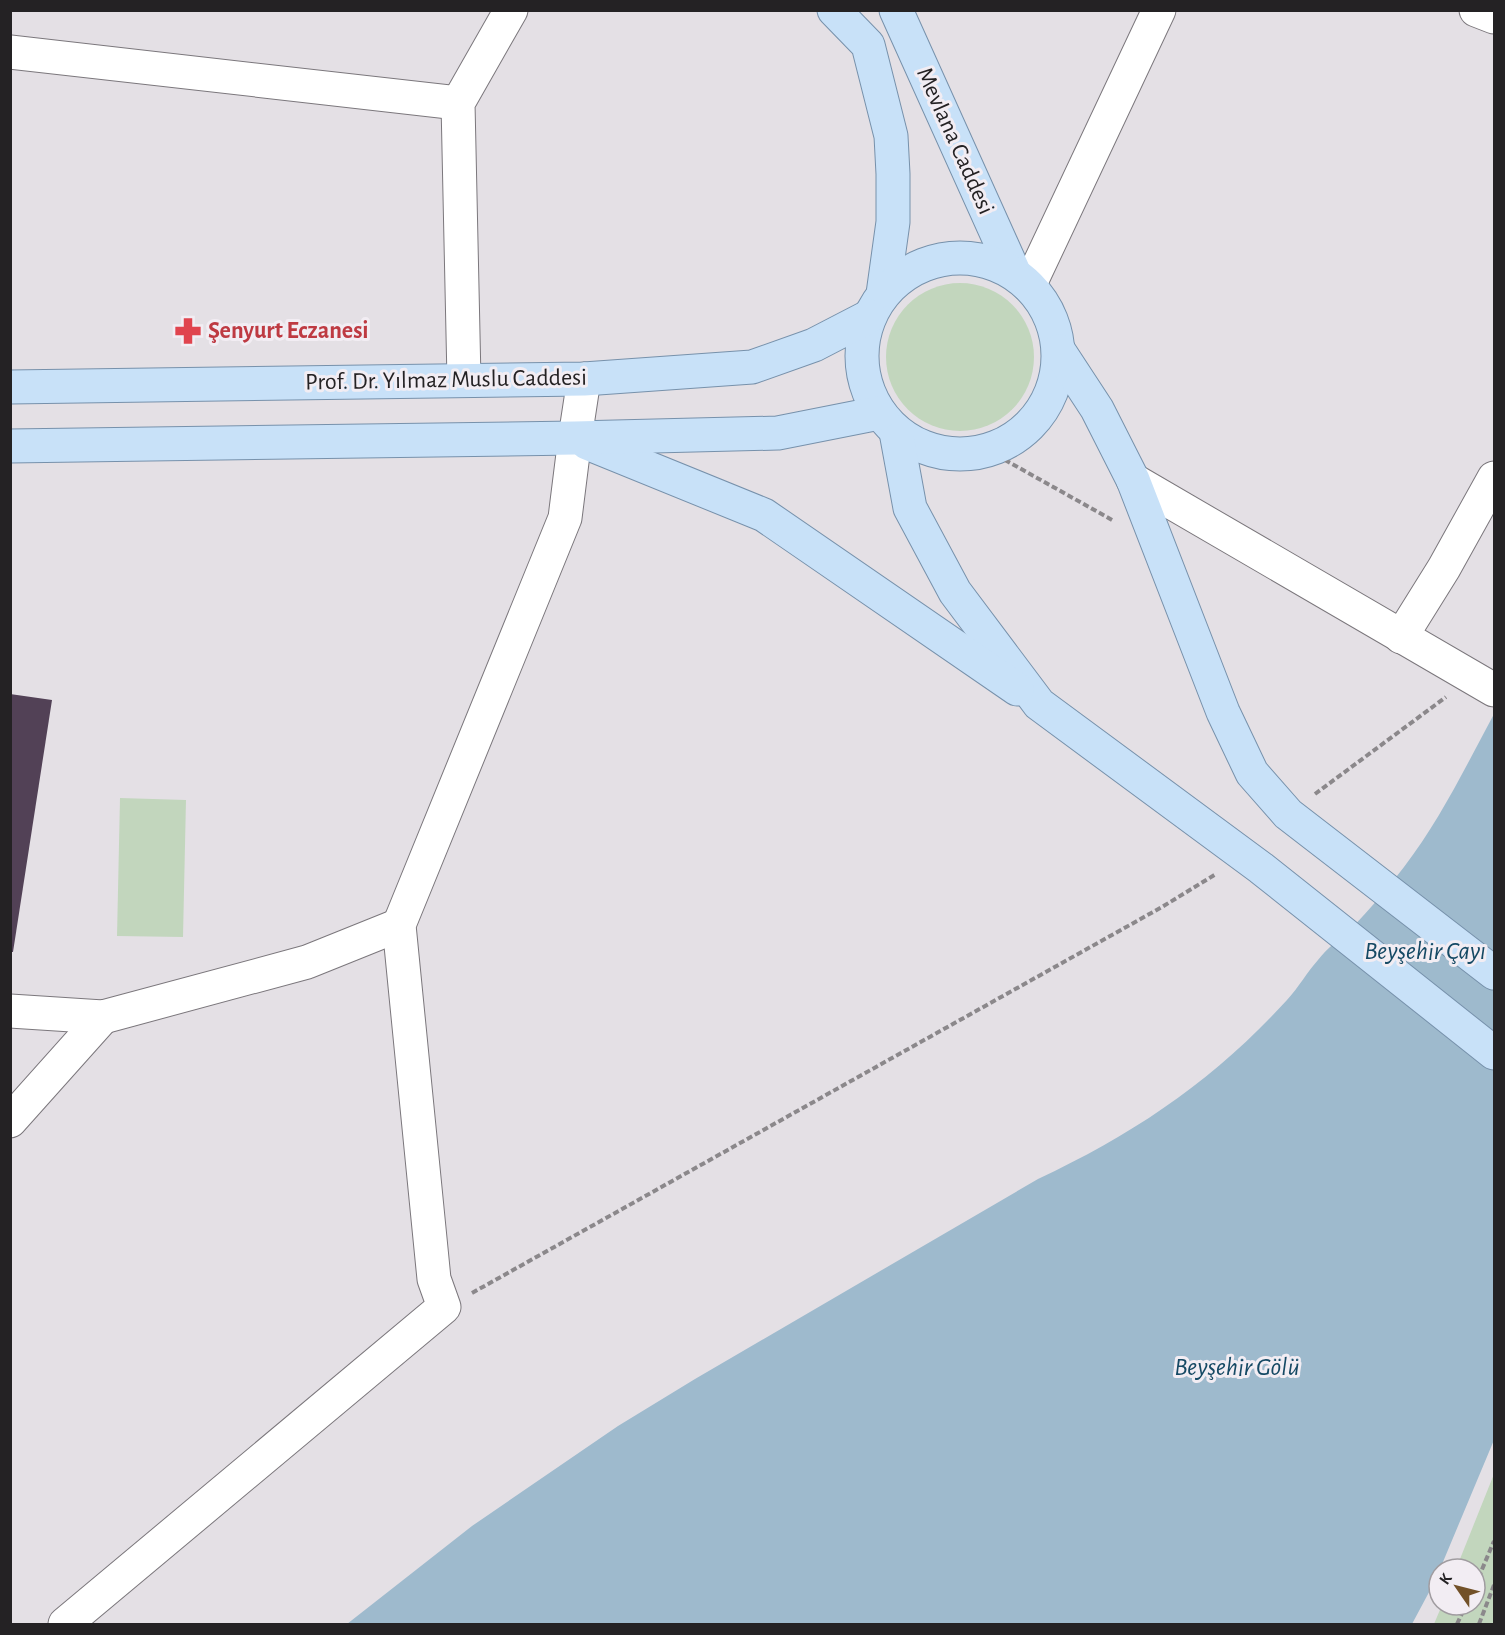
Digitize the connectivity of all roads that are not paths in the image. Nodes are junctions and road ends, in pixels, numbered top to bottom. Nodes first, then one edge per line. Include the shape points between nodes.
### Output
1 (511, 10) edge
2 (834, 10) edge
3 (1159, 10) edge
4 (1476, 10) edge
5 (897, 11) edge
6 (1494, 17) edge
7 (868, 45) junction
8 (10, 52) edge
9 (458, 102) junction
10 (1022, 279) junction
11 (876, 305) junction
12 (1059, 351) junction
13 (584, 379) junction
14 (464, 380) junction
15 (10, 387) edge
16 (888, 423) junction
17 (574, 438) junction
18 (10, 446) edge
19 (1494, 478) edge
20 (1132, 480) junction
21 (1401, 637) junction
22 (1483, 684) edge
23 (1039, 704) junction
24 (399, 925) junction
25 (1494, 973) edge
26 (10, 1011) edge
27 (103, 1017) junction
28 (1494, 1053) edge
29 (10, 1121) edge
30 (65, 1624) edge

1 - 9 street
2 - 7 main road, Mevlana Caddesi
3 - 10 street
4 - 6 street
5 - 7 main road
5 - 10 main road, Mevlana Caddesi
7 - 11 main road, Mevlana Caddesi via 891,136 893,174 893,222
8 - 9 street
9 - 14 street
10 - 11 main road via 987,261 959,257 930,262 904,275
10 - 12 main road via 1053,320
11 - 13 main road, Prof. Dr. Yılmaz Muslu Caddesi via 814,345 752,367
11 - 16 main road via 862,341 862,366 867,390
12 - 16 main road via 1055,383 1041,413 1018,436 989,451 956,455 924,449
12 - 20 main road via 1097,408
13 - 14 main road, Prof. Dr. Yılmaz Muslu Caddesi
13 - 17 street
14 - 15 main road, Prof. Dr. Yılmaz Muslu Caddesi
16 - 17 main road via 778,433
16 - 23 main road via 910,508 955,592
17 - 18 main road
17 - 23 main road via 764,515
17 - 24 street via 565,518
19 - 21 street
20 - 21 street
20 - 25 main road via 1228,723 1252,773 1295,819
21 - 22 street
23 - 28 main road via 1251,860
24 - 27 street via 307,962
24 - 30 street via 434,1279 444,1307
26 - 27 street
27 - 29 street

